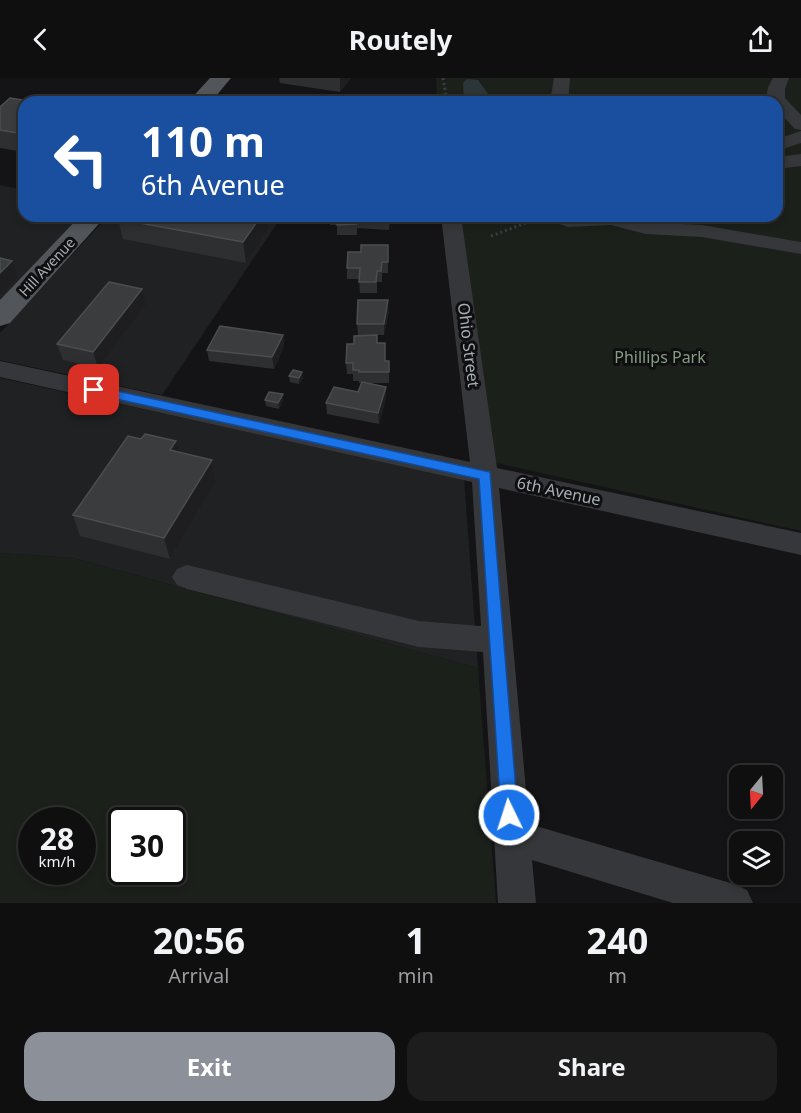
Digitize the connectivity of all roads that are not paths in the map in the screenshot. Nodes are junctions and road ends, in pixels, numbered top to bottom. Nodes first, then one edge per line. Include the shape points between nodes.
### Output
1 (222, 78) edge
2 (562, 78) edge
3 (781, 78) edge
4 (205, 96) edge
5 (560, 96) edge
6 (775, 96) edge
7 (783, 106) edge
8 (801, 125) edge
9 (801, 137) edge
10 (783, 143) edge
11 (801, 160) edge
12 (783, 162) edge
13 (88, 222) edge
14 (452, 222) edge
15 (623, 222) edge
16 (801, 248) edge
17 (0, 317) edge
18 (0, 369) edge
19 (485, 475) junction
20 (801, 544) edge
21 (187, 577) dead end
22 (497, 640) junction
23 (511, 836) junction
24 (517, 903) edge
25 (734, 903) edge

1 - 4 main road
2 - 5 street
3 - 6 street
7 - 8 street
9 - 10 street
11 - 12 street
13 - 17 main road, Hill Avenue
14 - 19 street, Ohio Street
15 - 16 street
18 - 19 street, 6th Avenue
19 - 20 street, 6th Avenue
19 - 22 street, Ohio Street
21 - 22 street via 419,634
22 - 23 street, Ohio Street
23 - 24 street, Ohio Street
23 - 25 street

